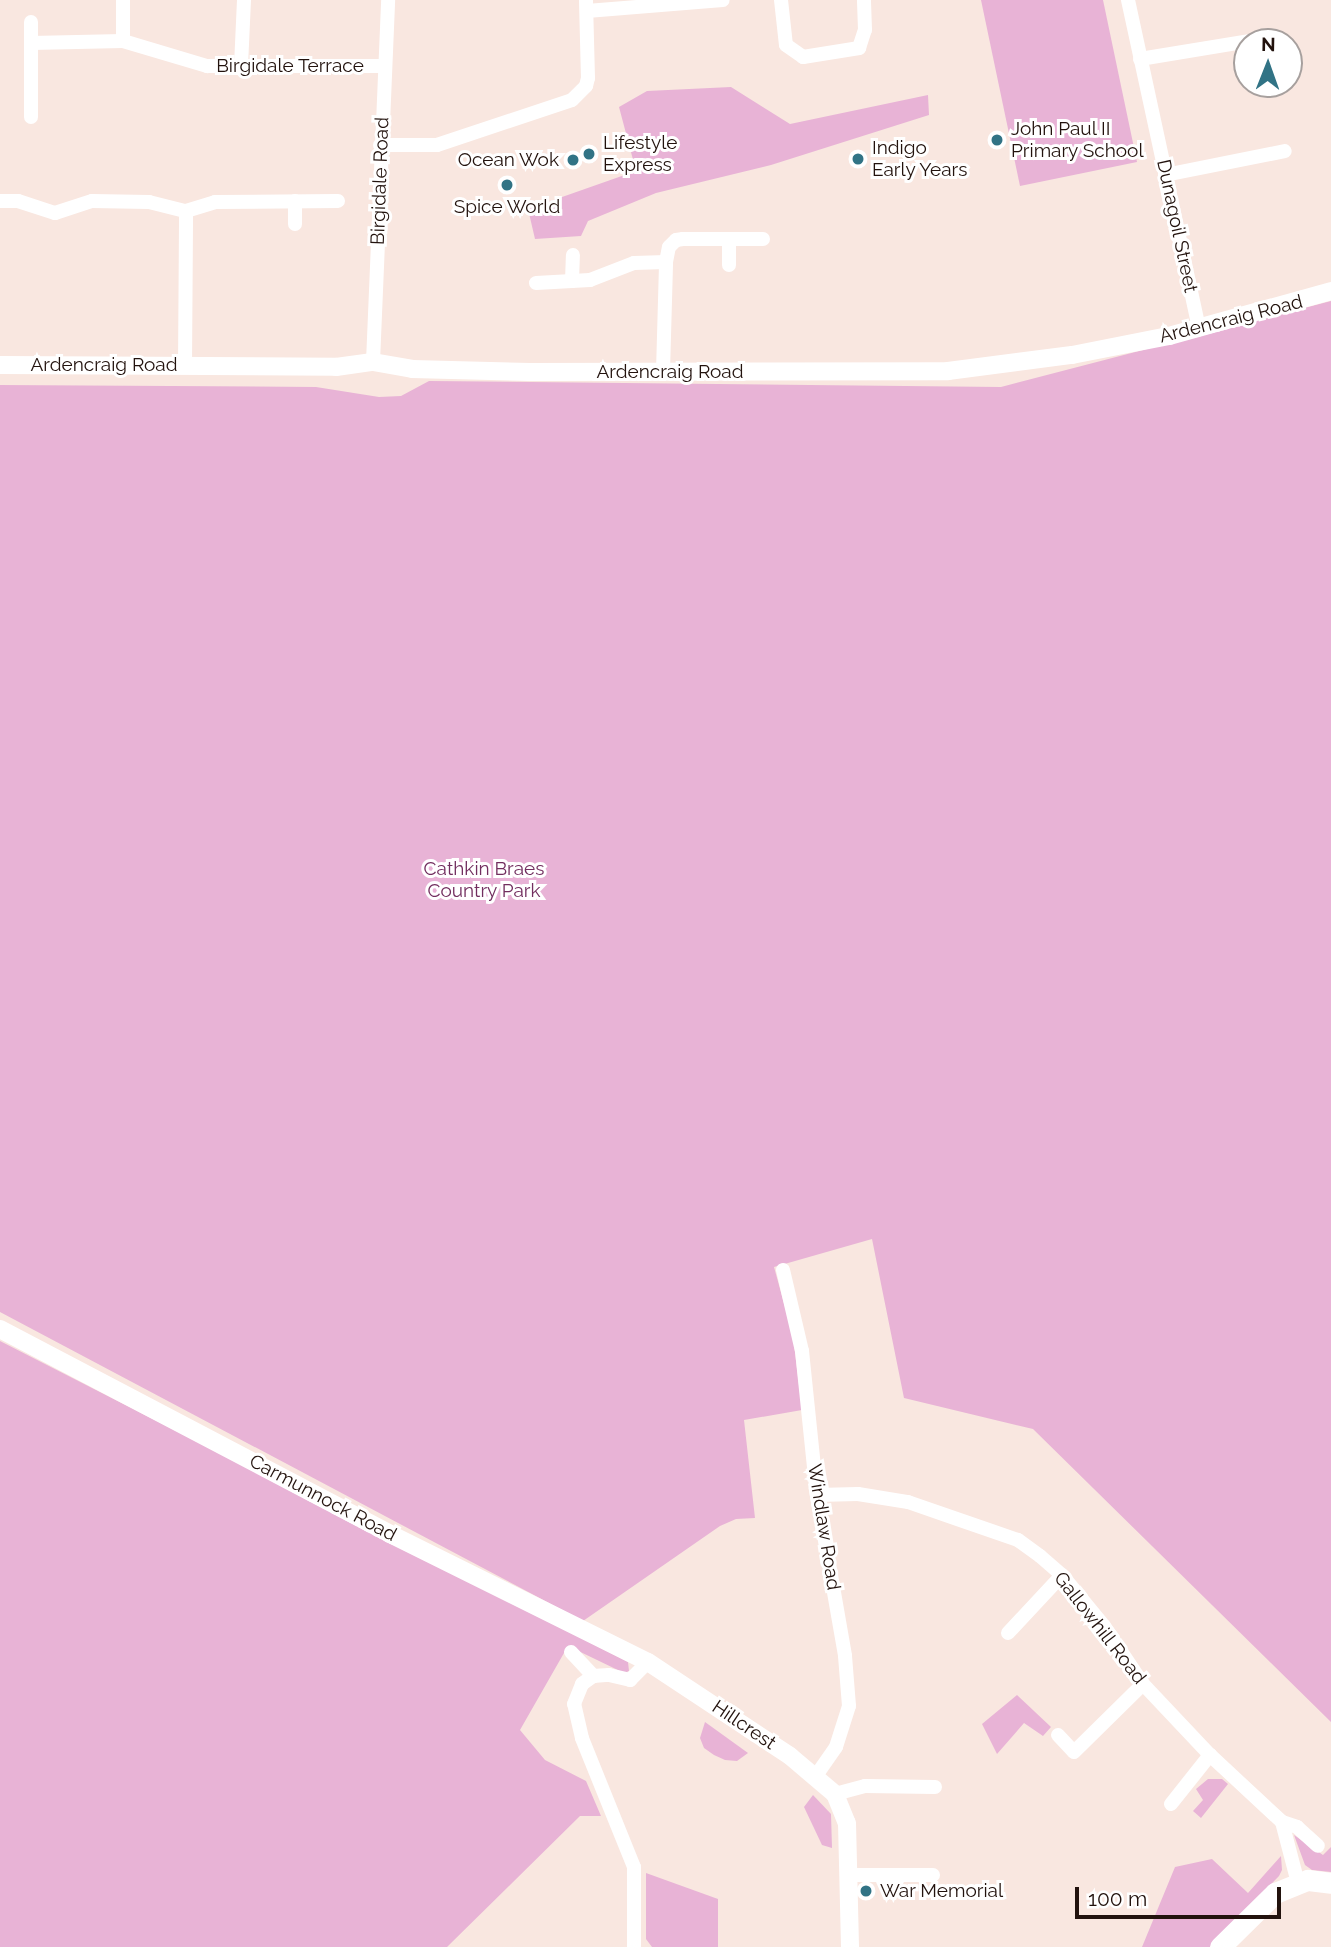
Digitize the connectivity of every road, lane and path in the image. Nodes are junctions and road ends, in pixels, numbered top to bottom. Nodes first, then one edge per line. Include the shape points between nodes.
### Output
1 (123, 0) edge
2 (244, 0) edge
3 (388, 0) edge
4 (723, 0) edge
5 (781, 0) edge
6 (864, 0) edge
7 (1128, 0) edge
8 (587, 5) edge
9 (32, 22) dead end
10 (123, 41) junction
11 (31, 43) junction
12 (1233, 43) edge
13 (1140, 59) junction
14 (241, 66) junction
15 (386, 66) junction
16 (31, 117) dead end
17 (380, 145) junction
18 (1285, 151) dead end
19 (1165, 175) junction
20 (0, 201) edge
21 (295, 201) junction
22 (338, 201) dead end
23 (186, 211) junction
24 (295, 225) dead end
25 (729, 239) junction
26 (763, 239) dead end
27 (573, 255) dead end
28 (666, 262) junction
29 (729, 265) dead end
30 (572, 281) junction
31 (536, 283) dead end
32 (1331, 291) edge
33 (1199, 329) junction
34 (373, 362) junction
35 (0, 365) edge
36 (186, 366) junction
37 (663, 372) junction
38 (783, 1270) dead end
39 (0, 1329) edge
40 (817, 1495) junction
41 (1062, 1575) junction
42 (1008, 1633) dead end
43 (572, 1652) dead end
44 (648, 1662) junction
45 (593, 1676) junction
46 (1143, 1684) junction
47 (1058, 1735) dead end
48 (1209, 1755) junction
49 (816, 1776) junction
50 (935, 1787) dead end
51 (835, 1794) junction
52 (1171, 1804) dead end
53 (1282, 1822) junction
54 (1318, 1846) dead end
55 (850, 1875) junction
56 (933, 1875) dead end
57 (1298, 1883) junction
58 (1331, 1883) edge
59 (634, 1947) edge
60 (850, 1947) edge
61 (1220, 1947) edge

1 - 10 street
2 - 14 street
3 - 15 street, Birgidale Road
4 - 8 street
5 - 6 street via 786,45 803,57 859,48 865,30
7 - 13 street, Dunagoil Street
8 - 17 street via 588,78 572,100 437,145
9 - 11 street
10 - 11 street, Birgidale Terrace
10 - 14 street, Birgidale Terrace via 197,64
11 - 16 street
12 - 13 street
13 - 19 street, Dunagoil Street
14 - 15 street, Birgidale Terrace
15 - 17 street, Birgidale Road
17 - 34 street, Birgidale Road
18 - 19 street
19 - 33 street, Dunagoil Street
20 - 23 street via 18,201 55,213 92,201 149,202
21 - 22 street
21 - 23 street via 215,202
21 - 24 street
23 - 36 street
25 - 26 street
25 - 28 street via 676,240
25 - 29 street
27 - 30 street
28 - 30 street via 634,263 590,281
28 - 37 street
30 - 31 street
32 - 33 street, Ardencraig Road
33 - 37 street, Ardencraig Road via 1073,355 948,370
34 - 36 street, Ardencraig Road via 336,367
34 - 37 street, Ardencraig Road via 412,369
35 - 36 street, Ardencraig Road
38 - 40 street, Windlaw Road via 802,1351
39 - 44 street, Carmunnock Road via 390,1534
40 - 41 street, Gallowhill Road via 858,1494 908,1502 1018,1540
40 - 49 street, Windlaw Road via 845,1656 849,1706 836,1747
41 - 42 street
41 - 46 street, Gallowhill Road
43 - 45 street
44 - 45 street via 630,1680
44 - 49 street, Hillcrest
45 - 59 street via 578,1692 576,1719 634,1867
46 - 47 street via 1074,1752
46 - 48 street, Gallowhill Road
48 - 52 street
48 - 53 street, Gallowhill Road
49 - 51 street, Hillcrest
50 - 51 street via 865,1786
51 - 55 street, Hillcrest via 847,1823
53 - 54 street, Gallowhill Road via 1297,1827
53 - 57 street
55 - 56 street
55 - 60 street, Hillcrest
57 - 58 main road
57 - 61 main road via 1275,1892

